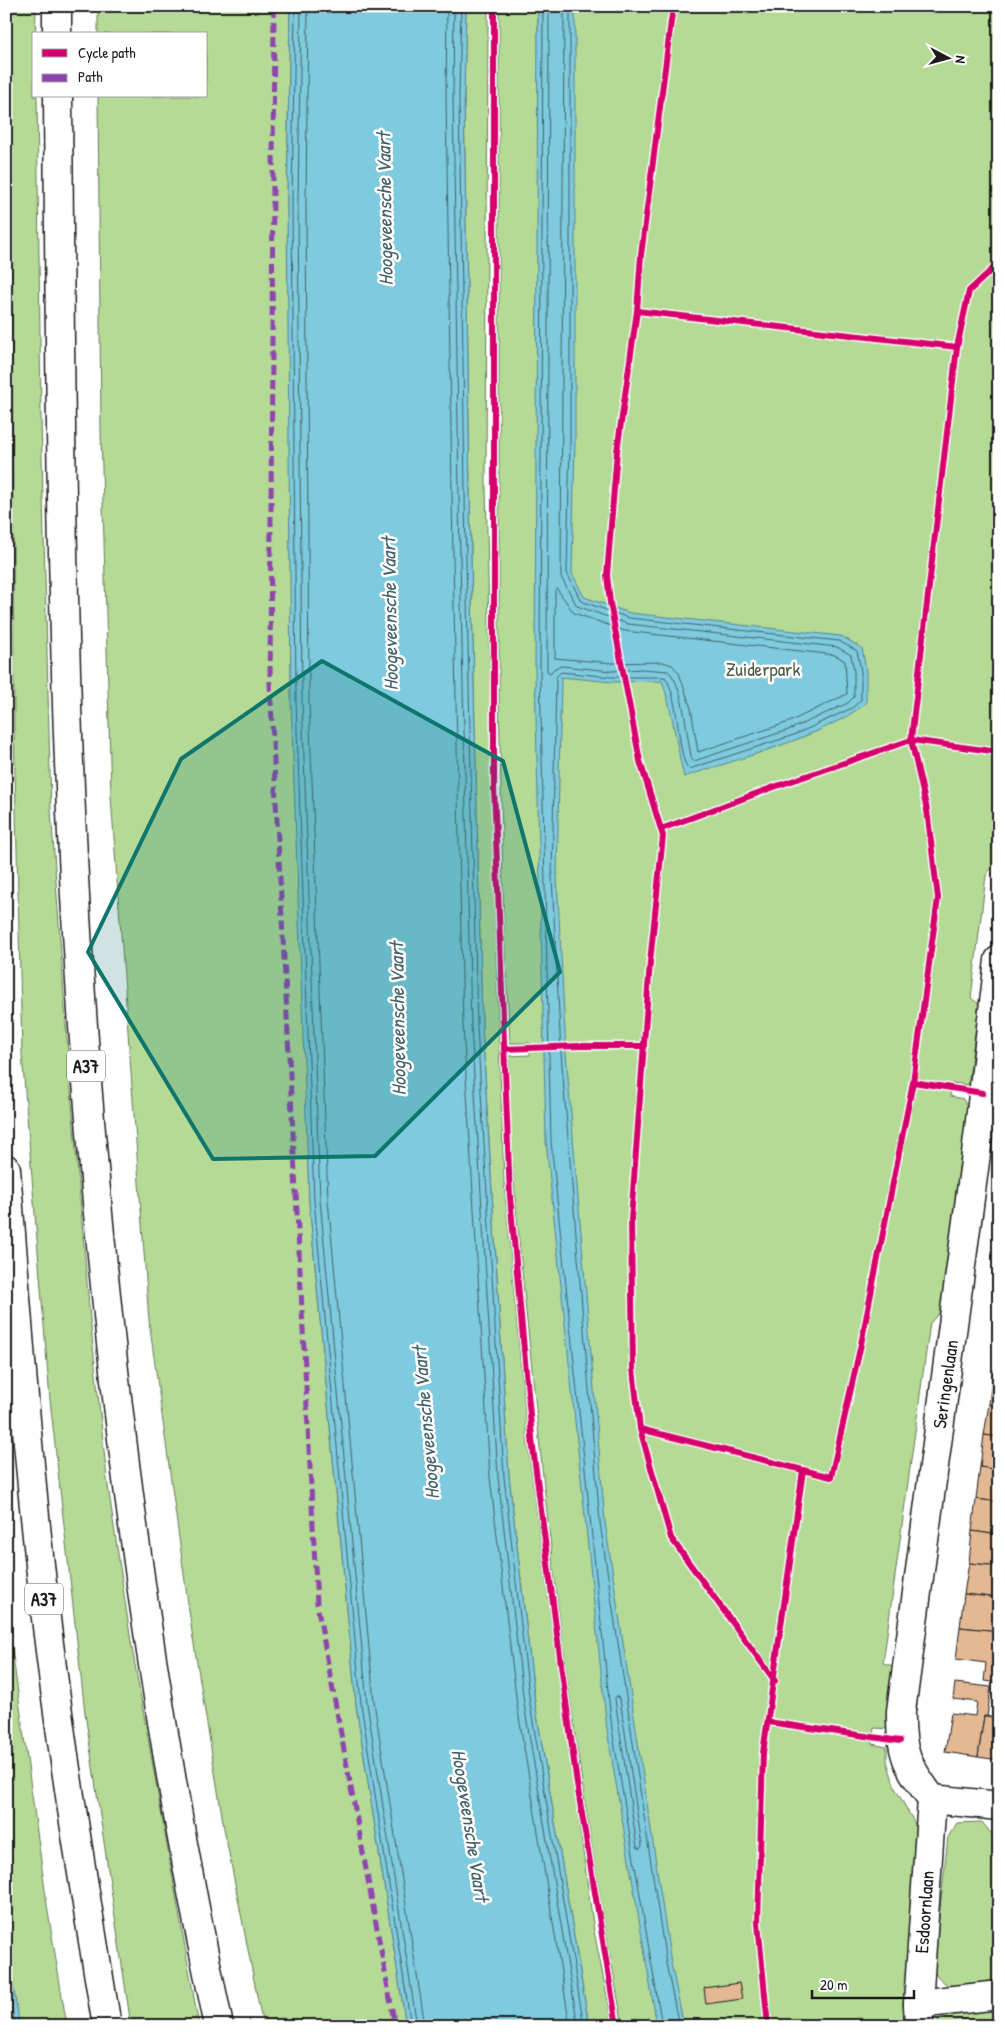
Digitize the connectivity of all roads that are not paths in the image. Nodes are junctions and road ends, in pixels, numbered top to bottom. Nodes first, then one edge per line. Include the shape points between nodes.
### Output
1 (57, 6) edge
2 (57, 32) edge
3 (58, 98) edge
4 (999, 960) edge
5 (988, 1155) edge
6 (6, 1169) edge
7 (932, 1798) junction
8 (999, 1806) edge
9 (999, 1995) edge
10 (919, 2015) edge
11 (107, 2026) edge
12 (219, 2026) edge

1 - 2 main road
3 - 12 main road, A37 via 60,478 68,744 91,1133 112,1347 142,1585 170,1766
4 - 5 main road, Seringenlaan
5 - 7 main road, Seringenlaan via 901,1711 900,1740 909,1768
6 - 11 main road, A37 via 44,1602 68,1784
7 - 8 main road
7 - 10 main road, Esdoornlaan
9 - 10 main road

